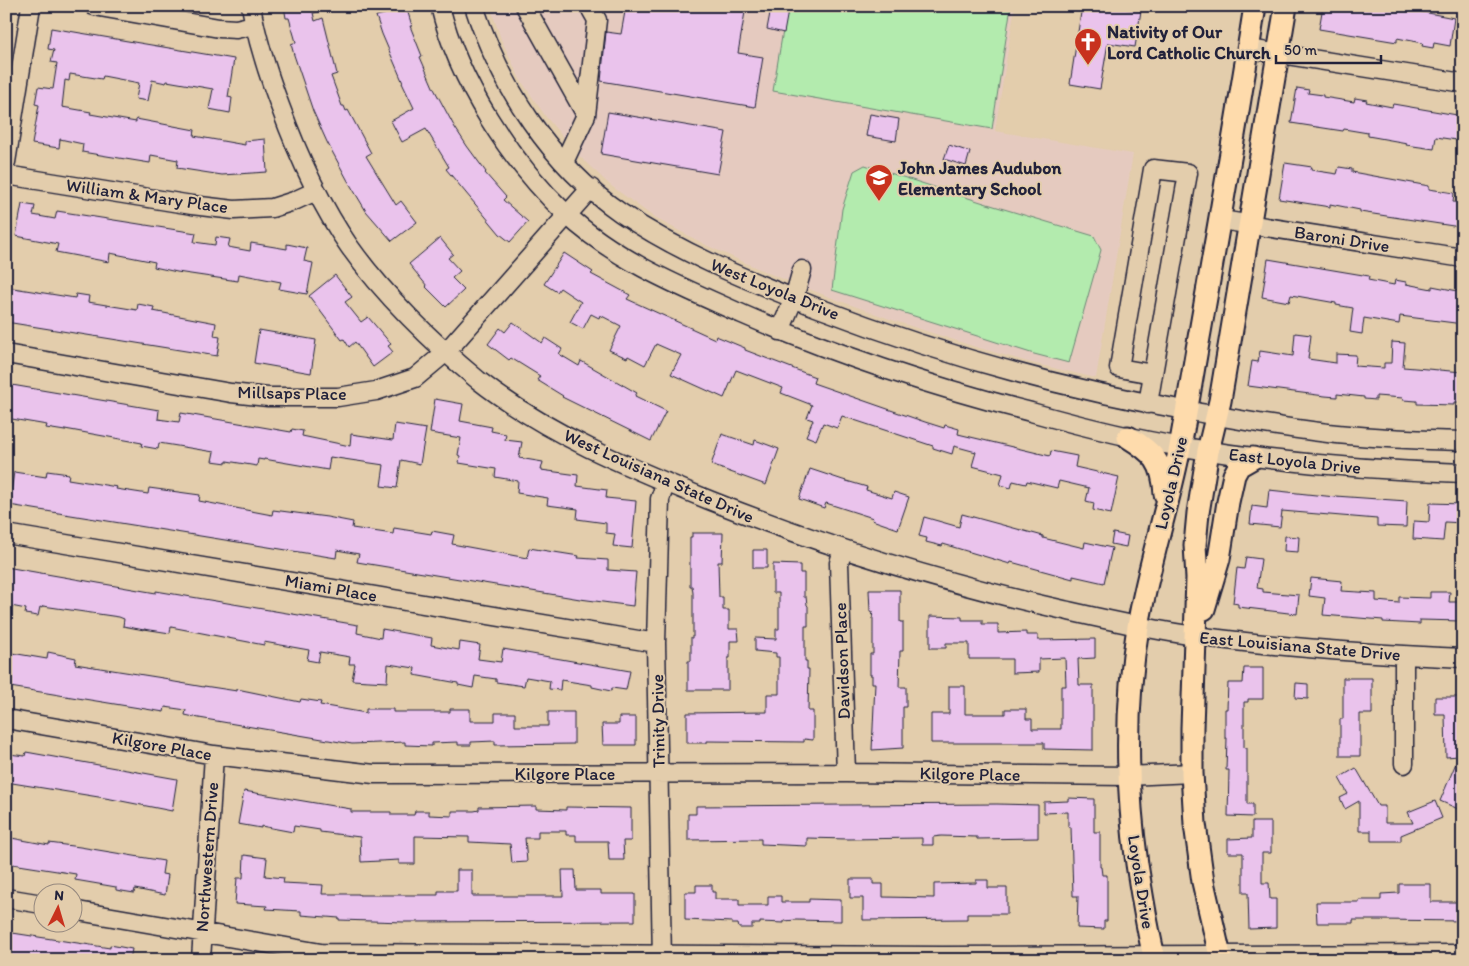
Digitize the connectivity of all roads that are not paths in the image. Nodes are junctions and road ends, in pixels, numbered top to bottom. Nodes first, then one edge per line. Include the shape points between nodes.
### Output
1 (31, 6) edge
2 (94, 6) edge
3 (251, 6) edge
4 (440, 6) edge
5 (474, 6) edge
6 (525, 6) edge
7 (590, 6) edge
8 (1255, 6) edge
9 (1286, 6) edge
10 (254, 25) junction
11 (1248, 49) junction
12 (1278, 54) junction
13 (1463, 83) edge
14 (586, 115) junction
15 (6, 162) edge
16 (564, 162) junction
17 (6, 175) edge
18 (590, 188) junction
19 (316, 191) junction
20 (567, 215) junction
21 (1220, 220) junction
22 (1248, 225) junction
23 (1463, 258) edge
24 (802, 270) dead end
25 (794, 298) junction
26 (780, 331) junction
27 (446, 352) junction
28 (6, 354) edge
29 (1153, 374) junction
30 (1148, 404) junction
31 (1186, 410) junction
32 (1217, 416) junction
33 (1128, 437) junction
34 (1463, 441) edge
35 (1180, 447) junction
36 (1208, 451) junction
37 (1253, 458) junction
38 (1463, 473) edge
39 (666, 482) junction
40 (1166, 514) junction
41 (6, 534) edge
42 (843, 550) junction
43 (1138, 627) junction
44 (1196, 636) junction
45 (656, 643) junction
46 (1404, 656) junction
47 (1463, 658) edge
48 (6, 719) edge
49 (214, 755) junction
50 (1404, 764) dead end
51 (846, 773) junction
52 (1192, 773) junction
53 (659, 774) junction
54 (1128, 776) junction
55 (6, 898) edge
56 (32, 902) edge
57 (82, 912) edge
58 (203, 933) junction
59 (1463, 954) edge
60 (1220, 957) edge
61 (662, 958) edge
62 (1154, 958) edge
63 (200, 960) edge

1 - 15 street
2 - 10 street via 219,28
3 - 10 street, West Louisiana State Drive
4 - 20 street, West Loyola Drive via 455,50 488,117 518,160
5 - 16 street, West Loyola Drive via 490,47 521,106
6 - 14 street
7 - 14 street via 597,20
8 - 11 main road, Loyola Drive
9 - 12 main road, Loyola Drive
10 - 19 street, West Louisiana State Drive via 295,146
11 - 12 street
11 - 21 main road, Loyola Drive
12 - 13 street
12 - 22 main road, Loyola Drive
14 - 16 street
16 - 18 street, West Loyola Drive
17 - 19 street, William & Mary Place via 234,210 272,208
18 - 20 street, Millsaps Place
18 - 25 street, West Loyola Drive via 620,212 665,240
19 - 27 street, West Louisiana State Drive via 349,246 389,295
20 - 26 street, West Loyola Drive via 605,244 649,270
20 - 27 street, Millsaps Place
21 - 22 street, Baroni Drive
21 - 31 main road, Loyola Drive
22 - 23 street, Baroni Drive
22 - 32 main road, Loyola Drive
24 - 25 street
25 - 26 street
25 - 30 street, West Loyola Drive via 871,328 999,368
26 - 33 street, West Loyola Drive via 927,383
27 - 28 street, Millsaps Place via 415,378 376,391 338,397 268,397 231,393
27 - 39 street, West Louisiana State Drive via 530,416 590,449
29 - 29 street via 1188,173 1153,169 1119,368
29 - 30 street
30 - 31 street, West Loyola Drive
31 - 32 street, East Loyola Drive
31 - 35 main road, Loyola Drive
32 - 34 street, East Loyola Drive via 1336,434
32 - 36 main road, Loyola Drive
33 - 35 street, East Loyola Drive
33 - 40 main road via 1146,448 1161,467
35 - 36 street, East Loyola Drive
35 - 40 main road, Loyola Drive
36 - 37 street, East Loyola Drive
36 - 44 main road, Loyola Drive via 1195,545
37 - 38 street, East Loyola Drive
37 - 44 main road via 1239,466 1234,475 1219,559
39 - 42 street, West Louisiana State Drive via 763,522
39 - 45 street, Trinity Drive via 660,499
40 - 43 main road, Loyola Drive
41 - 45 street, Miami Place
42 - 43 street, West Louisiana State Drive via 994,595
42 - 51 street, Davidson Place via 839,563
43 - 44 street, East Louisiana State Drive
43 - 54 main road, Loyola Drive via 1128,726
44 - 46 street, East Louisiana State Drive
44 - 52 main road, Loyola Drive
45 - 53 street, Trinity Drive
46 - 47 street, East Louisiana State Drive
46 - 50 street
48 - 49 street, Kilgore Place
49 - 53 street, Kilgore Place via 374,774
49 - 58 street, Northwestern Drive
51 - 53 street, Kilgore Place
51 - 54 street, Kilgore Place
52 - 54 street, Kilgore Place
52 - 60 main road, Loyola Drive via 1203,882
53 - 61 street, Trinity Drive
54 - 62 main road, Loyola Drive via 1132,829
55 - 56 street
57 - 58 street
58 - 61 street via 321,953
58 - 63 street, Northwestern Drive
59 - 60 street
60 - 62 street
61 - 62 street

